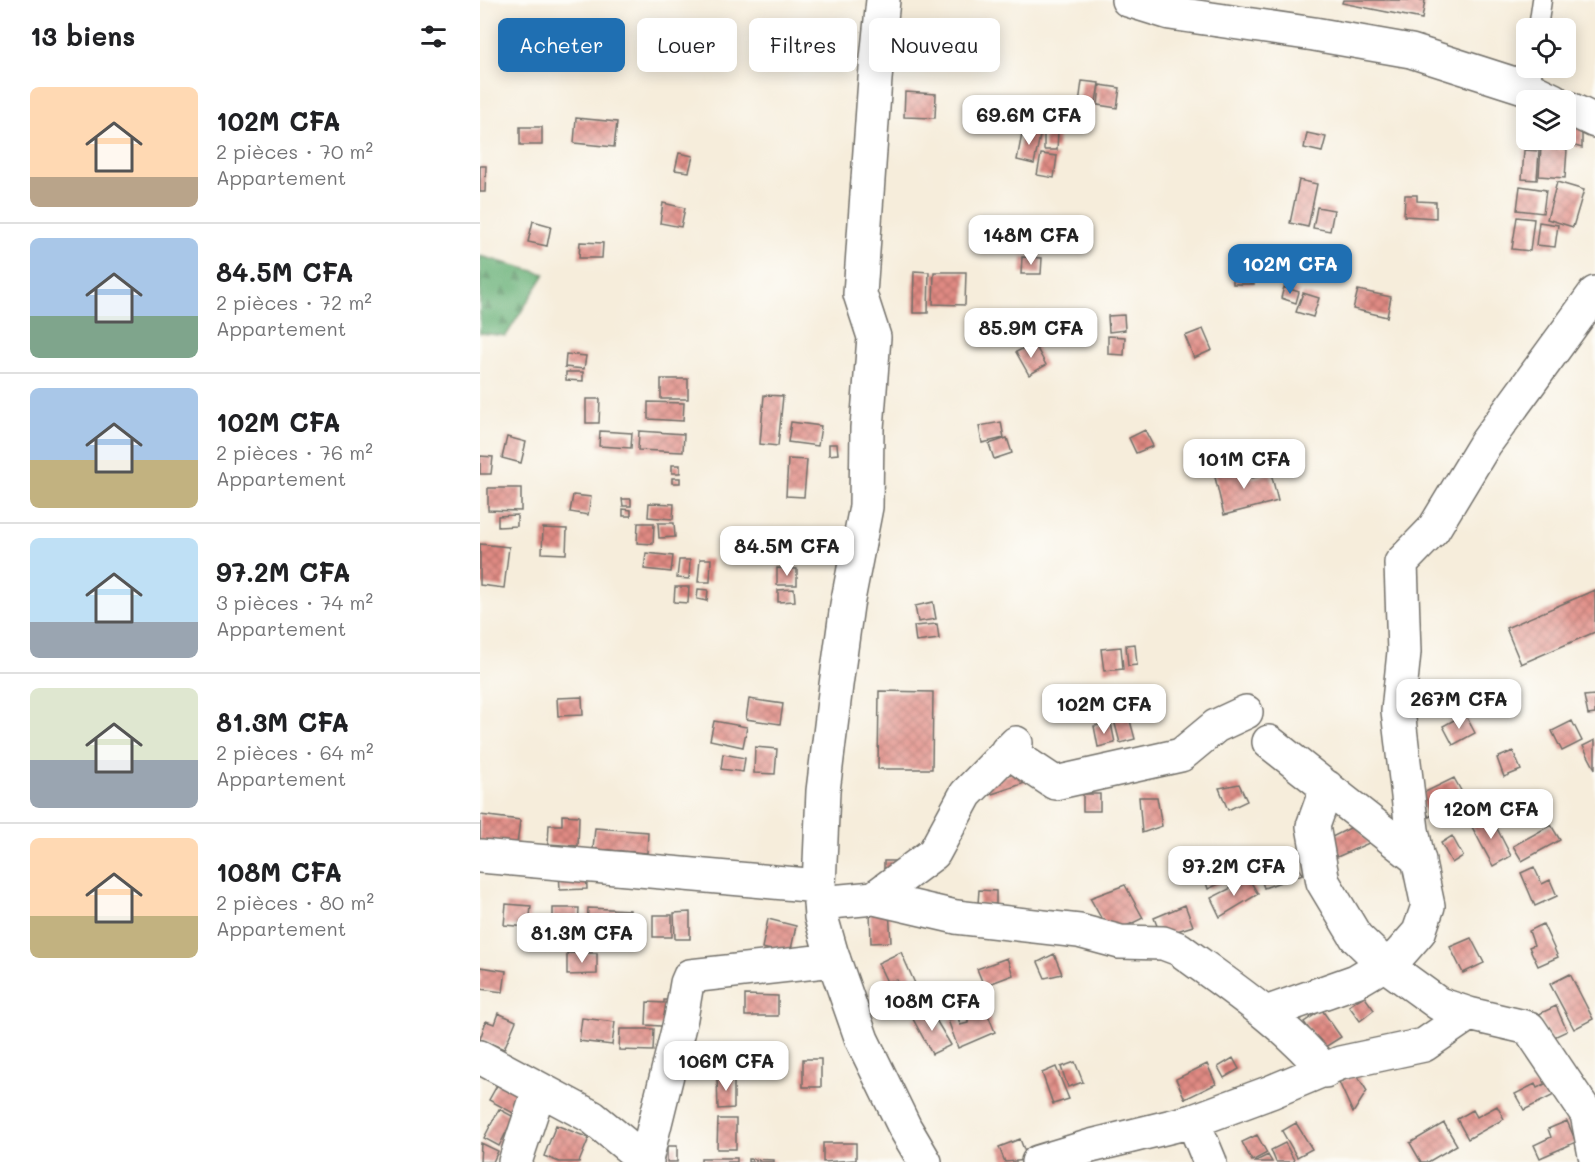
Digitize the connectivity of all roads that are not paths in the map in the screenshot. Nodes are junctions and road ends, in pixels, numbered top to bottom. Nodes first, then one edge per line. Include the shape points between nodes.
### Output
1 (883, 0) edge
2 (1128, 0) edge
3 (1542, 0) edge
4 (1539, 18) edge
5 (1538, 86) edge
6 (1576, 112) edge
7 (1595, 121) edge
8 (1595, 293) edge
9 (1246, 712) dead end
10 (1269, 742) dead end
11 (1327, 788) junction
12 (480, 856) edge
13 (1419, 860) junction
14 (820, 895) junction
15 (874, 898) junction
16 (834, 960) junction
17 (1384, 964) junction
18 (1266, 1013) junction
19 (1469, 1014) junction
20 (480, 1057) edge
21 (1325, 1071) junction
22 (539, 1090) junction
23 (1193, 1120) junction
24 (1595, 1155) edge
25 (646, 1161) edge
26 (515, 1162) edge
27 (925, 1162) edge
28 (1038, 1162) edge
29 (1210, 1162) edge

1 - 14 street via 860,294 874,337 866,507 835,695 824,792
2 - 5 street via 1170,13 1411,51
3 - 4 lane
6 - 7 street
8 - 13 street via 1485,444 1433,530 1401,563 1404,652 1398,711
9 - 15 street via 1216,726 1181,755 1055,783 1011,747 966,794 934,853
10 - 11 street
11 - 13 street
11 - 17 street via 1313,826 1323,882 1356,937
12 - 14 street
13 - 17 street via 1428,906 1419,932 1398,956
14 - 15 street
14 - 16 street via 821,917
15 - 18 street via 956,917 1079,931 1120,942 1163,943 1179,949
16 - 25 street via 690,975
16 - 27 street via 862,1040
17 - 18 street via 1356,981
17 - 19 street via 1439,1004
18 - 21 street via 1311,1053
19 - 21 street via 1424,1046 1340,1063
19 - 24 street via 1529,1028 1587,1114
20 - 22 street
21 - 23 street
22 - 25 street via 592,1117
22 - 26 street
23 - 28 street
23 - 29 street

